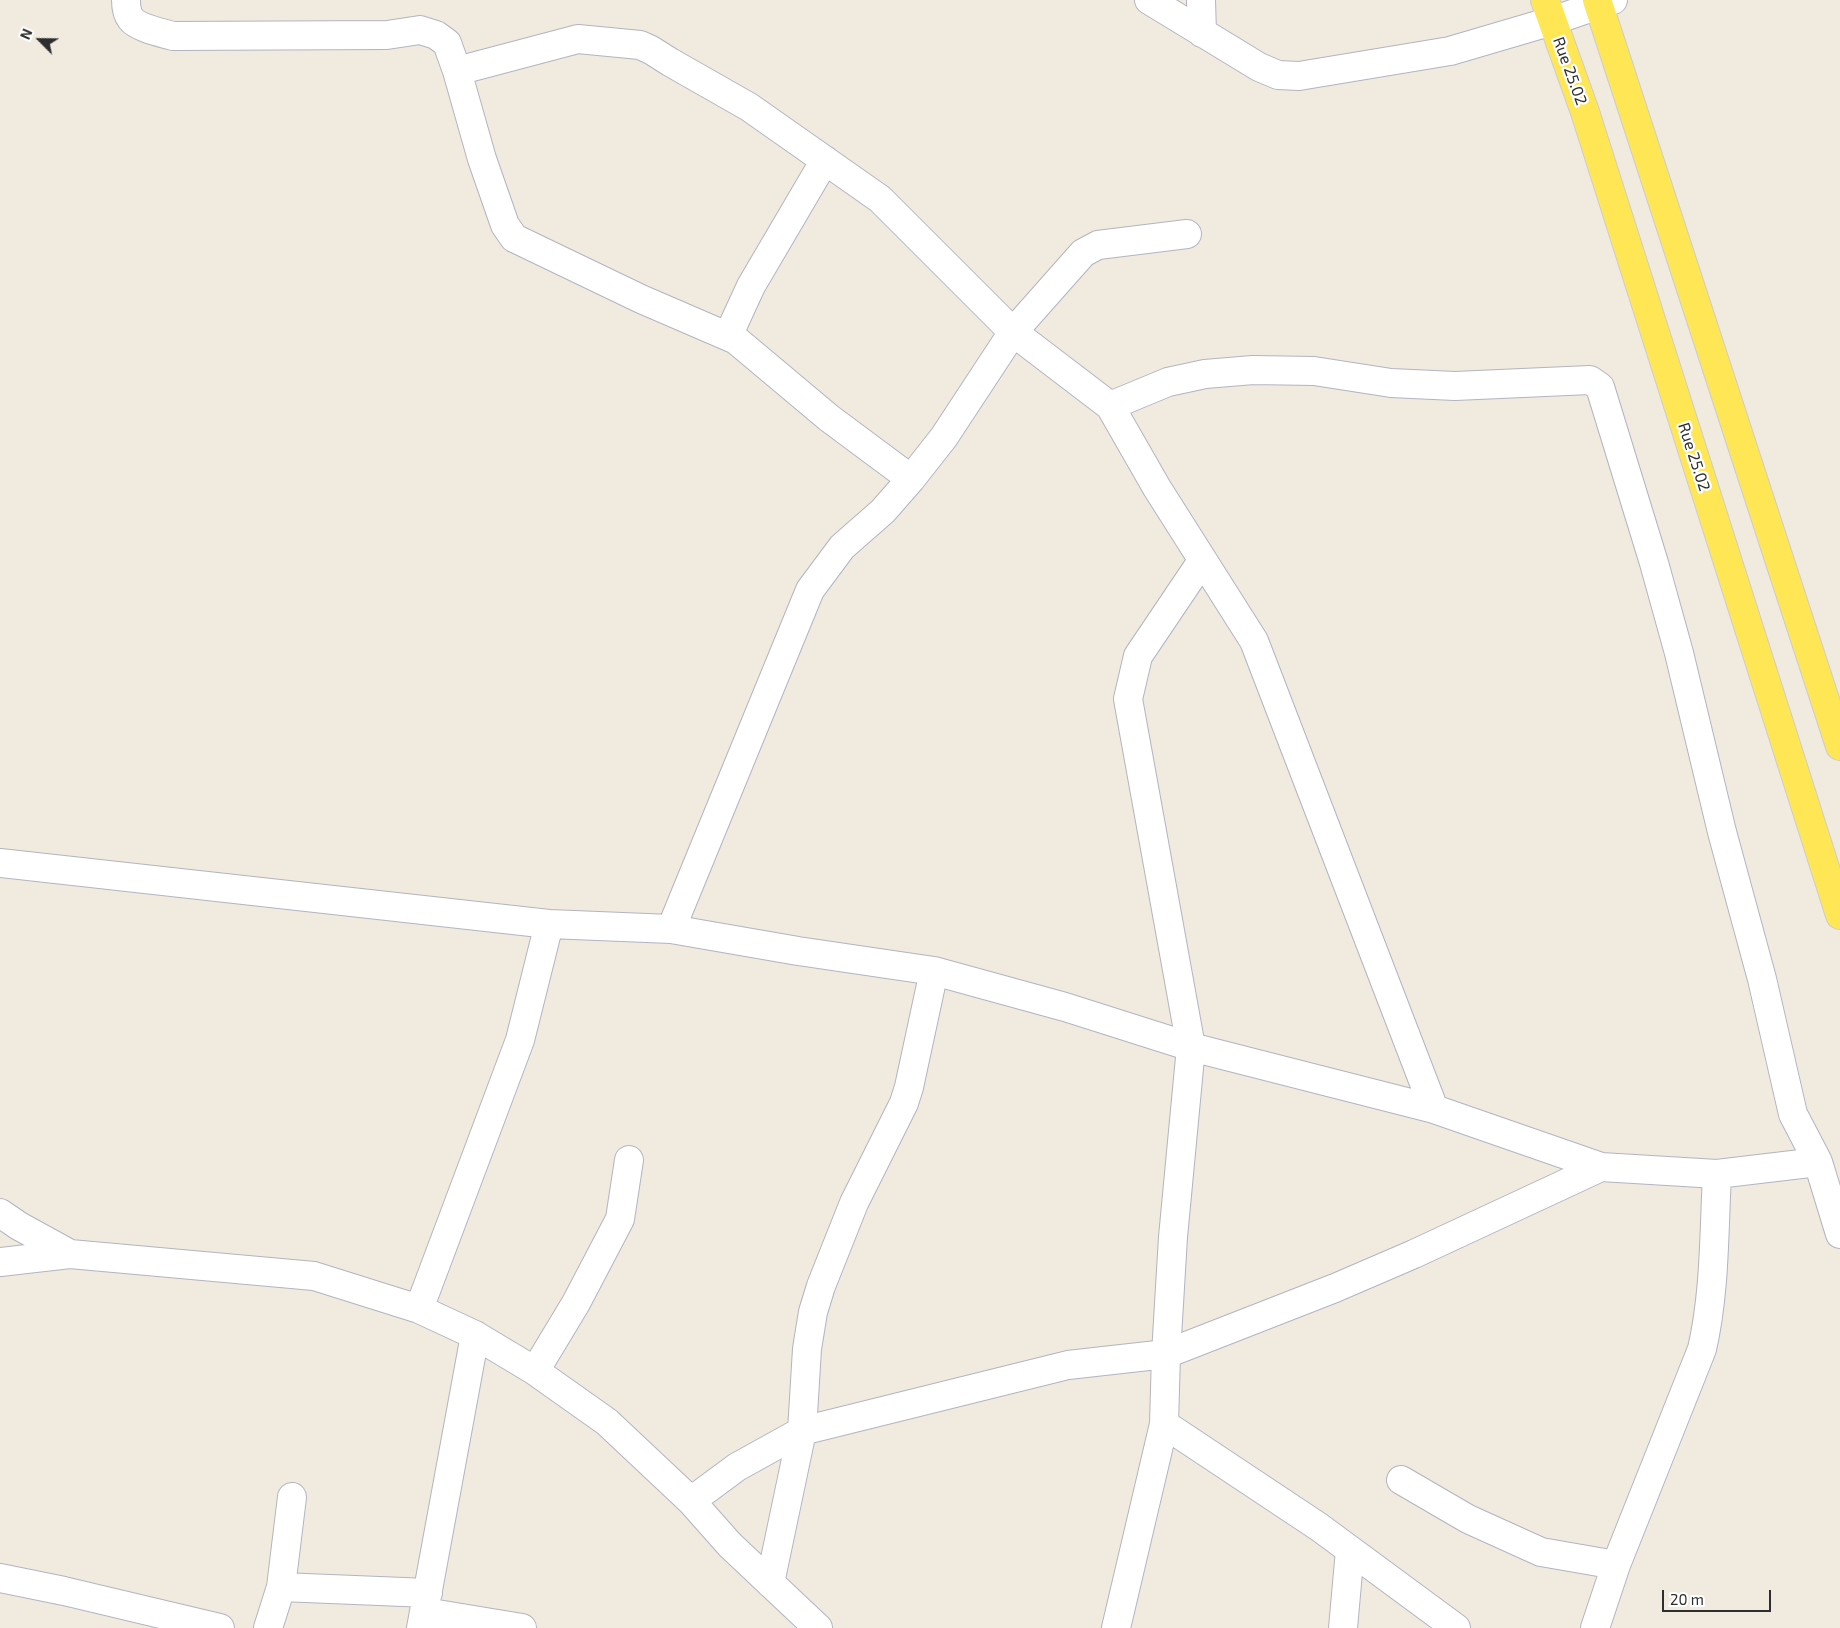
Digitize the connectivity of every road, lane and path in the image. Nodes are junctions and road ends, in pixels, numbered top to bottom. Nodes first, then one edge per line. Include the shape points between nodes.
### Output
1 (126, 0) edge
2 (1149, 0) edge
3 (1201, 0) edge
4 (1603, 2) edge
5 (1549, 11) edge
6 (1202, 33) junction
7 (457, 71) junction
8 (825, 160) junction
9 (1187, 234) dead end
10 (1013, 332) junction
11 (728, 336) junction
12 (1110, 406) junction
13 (911, 479) junction
14 (1202, 561) junction
15 (1840, 746) edge
16 (0, 864) edge
17 (1840, 915) edge
18 (549, 924) junction
19 (671, 929) junction
20 (934, 972) junction
21 (1191, 1047) junction
22 (1434, 1109) junction
23 (629, 1160) dead end
24 (1818, 1162) junction
25 (1601, 1167) junction
26 (1717, 1174) junction
27 (0, 1213) edge
28 (1840, 1234) edge
29 (70, 1254) junction
30 (0, 1262) edge
31 (419, 1309) junction
32 (475, 1335) junction
33 (1166, 1354) junction
34 (536, 1371) junction
35 (1164, 1424) junction
36 (802, 1431) junction
37 (1401, 1480) dead end
38 (292, 1497) dead end
39 (691, 1501) junction
40 (1350, 1550) junction
41 (1616, 1565) junction
42 (0, 1578) edge
43 (770, 1583) junction
44 (281, 1587) junction
45 (425, 1611) edge
46 (220, 1628) edge
47 (268, 1628) edge
48 (522, 1628) edge
49 (818, 1628) edge
50 (1116, 1628) edge
51 (1343, 1628) edge
52 (1456, 1628) edge
53 (1595, 1628) edge

1 - 7 street via 126,11 132,21 173,36 387,35 420,30 447,43
2 - 6 street
3 - 6 street
4 - 5 street
4 - 15 main road
5 - 6 street via 1450,50 1299,76 1278,75 1259,67
5 - 17 main road, Rue 25.02 via 1585,112
7 - 8 street via 578,39 640,45 749,107
7 - 11 street via 482,159 505,225 514,238
8 - 10 street via 880,199
8 - 11 street via 751,286
9 - 10 street via 1098,245 1083,253
10 - 12 street
10 - 13 street via 944,436
11 - 13 street
12 - 14 street
12 - 24 street via 1168,382 1205,374 1253,370 1314,372 1391,383 1455,386 1590,380 1600,387 1679,653 1793,1114
13 - 19 street via 842,547 810,590
14 - 21 street via 1138,656 1128,699
14 - 22 street via 1254,641
16 - 18 street
18 - 19 street
18 - 31 street via 520,1040
19 - 20 street
20 - 21 street via 1065,1007
20 - 36 street via 904,1103 854,1203 812,1312
21 - 22 street
21 - 33 street via 1173,1237
22 - 25 street
23 - 34 street via 620,1219
24 - 26 street
24 - 28 street
25 - 26 street
25 - 33 street via 1335,1288
26 - 41 street via 1713,1253 1702,1350
27 - 29 street
29 - 30 street
29 - 31 street via 314,1276
31 - 32 street
32 - 34 street
32 - 45 street
33 - 35 street
33 - 36 street via 1068,1365
34 - 39 street via 607,1422
35 - 40 street
35 - 50 street
36 - 39 street via 737,1467
36 - 43 street
37 - 41 street via 1468,1519 1541,1552
38 - 44 street
39 - 43 street
40 - 51 street
40 - 52 street
41 - 53 street
42 - 46 street
43 - 49 street
44 - 45 street
44 - 47 street
45 - 48 street

